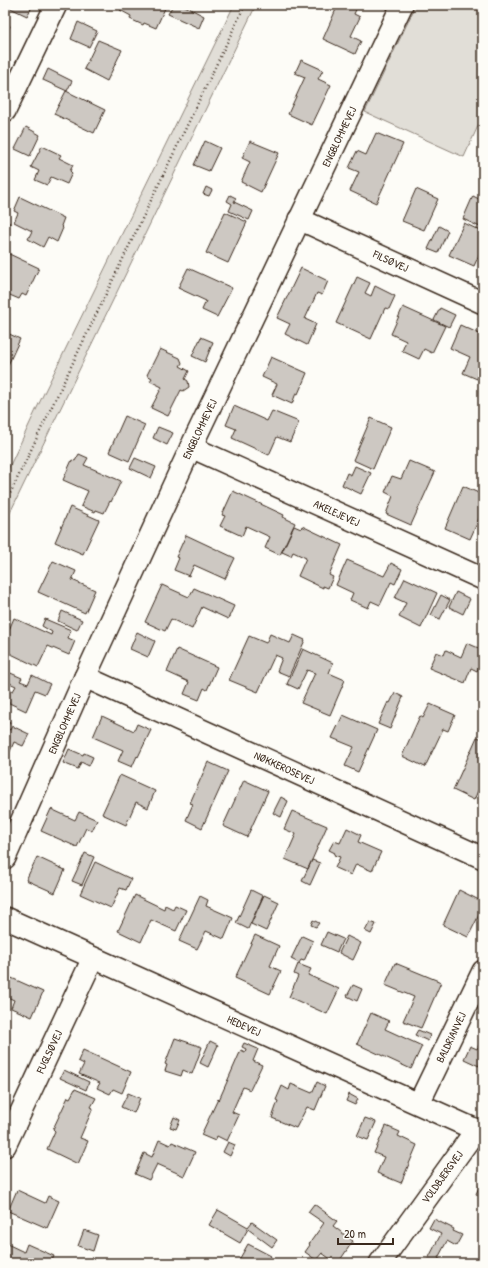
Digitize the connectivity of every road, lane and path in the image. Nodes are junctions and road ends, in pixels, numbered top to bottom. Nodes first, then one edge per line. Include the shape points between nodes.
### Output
1 (56, 5) edge
2 (245, 5) edge
3 (402, 5) edge
4 (5, 111) edge
5 (299, 219) junction
6 (483, 303) edge
7 (191, 447) junction
8 (5, 504) edge
9 (483, 579) edge
10 (85, 677) junction
11 (5, 858) edge
12 (483, 858) edge
13 (5, 918) edge
14 (93, 958) junction
15 (483, 971) edge
16 (419, 1103) junction
17 (479, 1131) edge
18 (5, 1146) edge
19 (380, 1263) edge

1 - 4 street
2 - 8 path
3 - 5 street, ENGBLOMMEVEJ
5 - 6 street, FILSØVEJ
5 - 7 street, ENGBLOMMEVEJ
7 - 9 street, AKELEJEVEJ
7 - 10 street, ENGBLOMMEVEJ
10 - 11 street, ENGBLOMMEVEJ
10 - 12 street, NØKKEROSEVEJ
13 - 14 street, HEDEVEJ
14 - 16 street, HEDEVEJ
14 - 18 street, FUGLSØVEJ
15 - 16 street, BALDRIANVEJ
16 - 17 street, HEDEVEJ
17 - 19 street, VOLDBJERGVEJ

